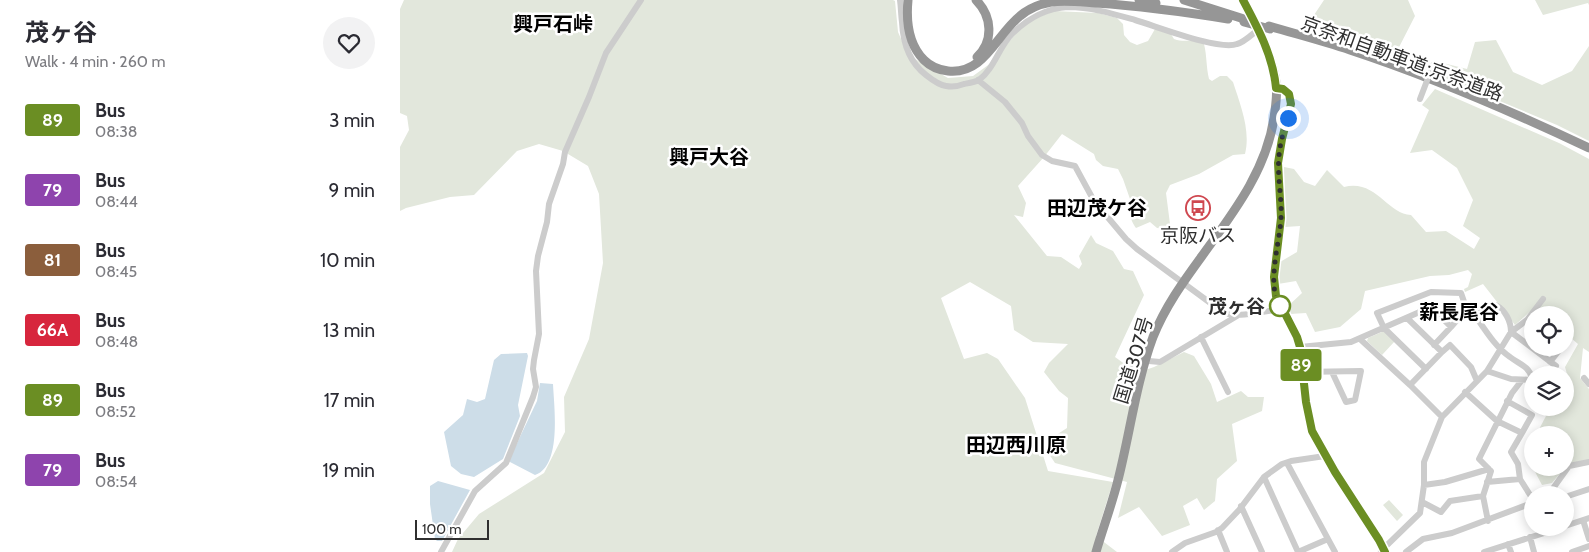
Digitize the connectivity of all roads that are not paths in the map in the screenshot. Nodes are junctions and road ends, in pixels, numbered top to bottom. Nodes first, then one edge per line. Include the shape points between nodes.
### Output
1 (640, 0) edge
2 (900, 0) edge
3 (908, 0) edge
4 (913, 0) edge
5 (976, 0) edge
6 (1139, 0) edge
7 (1184, 0) edge
8 (1243, 0) edge
9 (1228, 19) junction
10 (1244, 20) junction
11 (1259, 29) junction
12 (1434, 63) dead end
13 (978, 80) junction
14 (1276, 88) junction
15 (1420, 99) dead end
16 (1589, 150) edge
17 (1183, 281) junction
18 (1543, 299) dead end
19 (1539, 306) edge
20 (1281, 309) junction
21 (1238, 315) junction
22 (1471, 315) junction
23 (1407, 318) junction
24 (1524, 325) edge
25 (1451, 327) junction
26 (1384, 328) junction
27 (1511, 332) junction
28 (1201, 337) junction
29 (1360, 339) junction
30 (1434, 345) junction
31 (1300, 347) junction
32 (1500, 348) junction
33 (1442, 352) junction
34 (1556, 356) edge
35 (1146, 360) junction
36 (1550, 362) junction
37 (1526, 366) edge
38 (1556, 366) edge
39 (1426, 369) junction
40 (1130, 371) dead end
41 (1487, 371) junction
42 (1302, 372) junction
43 (1332, 372) junction
44 (1584, 378) dead end
45 (1522, 380) joint
46 (1477, 381) junction
47 (1589, 384) edge
48 (1410, 385) junction
49 (1228, 392) dead end
50 (1465, 392) junction
51 (1507, 402) junction
52 (1442, 417) junction
53 (1497, 421) junction
54 (1522, 433) junction
55 (1325, 456) junction
56 (1589, 462) edge
57 (1287, 463) junction
58 (1489, 469) junction
59 (1264, 477) junction
60 (1520, 479) junction
61 (1487, 482) junction
62 (1424, 485) junction
63 (1524, 486) edge
64 (1555, 486) edge
65 (1589, 490) edge
66 (1574, 494) edge
67 (1483, 496) junction
68 (1422, 502) junction
69 (1241, 506) junction
70 (1524, 506) edge
71 (1586, 519) edge
72 (1488, 521) junction
73 (1218, 530) junction
74 (1533, 536) edge
75 (1530, 537) junction
76 (1328, 539) junction
77 (1589, 539) edge
78 (1508, 544) junction
79 (1589, 546) edge
80 (1383, 551) edge
81 (441, 552) edge
82 (1096, 552) edge
83 (1172, 552) edge
84 (1227, 552) edge
85 (1262, 552) edge
86 (1298, 552) edge
87 (1335, 552) edge
88 (1406, 552) edge
89 (1486, 552) edge
90 (1511, 552) edge
91 (1534, 552) edge
92 (1572, 552) edge

1 - 81 street via 606,53 565,152 564,164 549,204 536,271 539,328 533,369 534,397 506,463 475,491
2 - 13 street via 905,43 910,59 919,70 945,86
3 - 9 highway via 908,28 917,52 932,66 953,72 979,63 1020,15 1050,2 1115,4
4 - 5 highway via 914,32 925,54 936,64 957,67 979,55 988,37 988,19
6 - 9 highway, 京奈和自動車道;京奈道路
7 - 10 highway, 京奈和自動車道;京奈道路
8 - 11 highway, 国道307号
9 - 10 highway, 京奈和自動車道;京奈道路
10 - 16 highway, 京奈和自動車道;京奈道路, bridge via 1349,50 1446,85
11 - 13 street via 1238,44 1211,43 1102,11 1055,8 1042,12 1012,34
11 - 14 highway, 国道307号 via 1270,58
12 - 15 street, bridge
13 - 17 street via 1005,102 1042,155 1052,161 1075,166 1094,201 1126,239
14 - 17 highway, 国道307号 via 1271,138 1252,182
14 - 20 street via 1289,94 1291,104 1278,163 1281,218 1274,277
17 - 21 street via 1224,313
17 - 35 highway, 国道307号 via 1164,312
18 - 19 street
20 - 21 street
20 - 31 street
21 - 28 street
22 - 25 street
22 - 26 street via 1461,293 1431,292 1376,313
22 - 27 street via 1496,305 1503,310
22 - 32 street
23 - 25 street via 1431,307
23 - 26 street
23 - 30 street
24 - 27 street
25 - 30 street
26 - 29 street
26 - 39 street
27 - 32 street
27 - 36 street
28 - 35 street via 1160,362
28 - 49 street
29 - 31 street
29 - 48 street
30 - 33 street
31 - 42 street
32 - 37 street
32 - 41 street
33 - 39 street
33 - 46 street via 1450,345 1471,367
34 - 36 street
35 - 40 street via 1138,360
35 - 82 highway, 国道307号 via 1118,481
36 - 38 street
39 - 48 street
41 - 45 street
41 - 46 street
42 - 43 street
42 - 55 street via 1312,431
43 - 43 street via 1361,371 1354,400 1346,402
44 - 47 street
45 - 51 street
46 - 50 street
48 - 52 street
50 - 52 street
50 - 53 street
51 - 53 street
51 - 54 street via 1532,415
52 - 62 street via 1424,462
53 - 54 street
53 - 58 street via 1479,459
54 - 60 street via 1511,452 1518,464
55 - 57 street
55 - 80 street
56 - 64 street via 1569,466
57 - 59 street
57 - 76 street
58 - 61 street
58 - 62 street
59 - 69 street
59 - 86 street
60 - 61 street
60 - 63 street
61 - 67 street
62 - 68 street
65 - 66 street
67 - 68 street via 1450,501 1441,512
67 - 72 street
68 - 80 street via 1420,513
69 - 73 street
69 - 85 street
70 - 72 street
71 - 77 street
72 - 88 street via 1423,539
73 - 83 street via 1185,543
73 - 84 street
74 - 75 street
75 - 78 street
75 - 91 street
76 - 86 street
76 - 87 street
78 - 89 street
78 - 90 street
79 - 92 street

